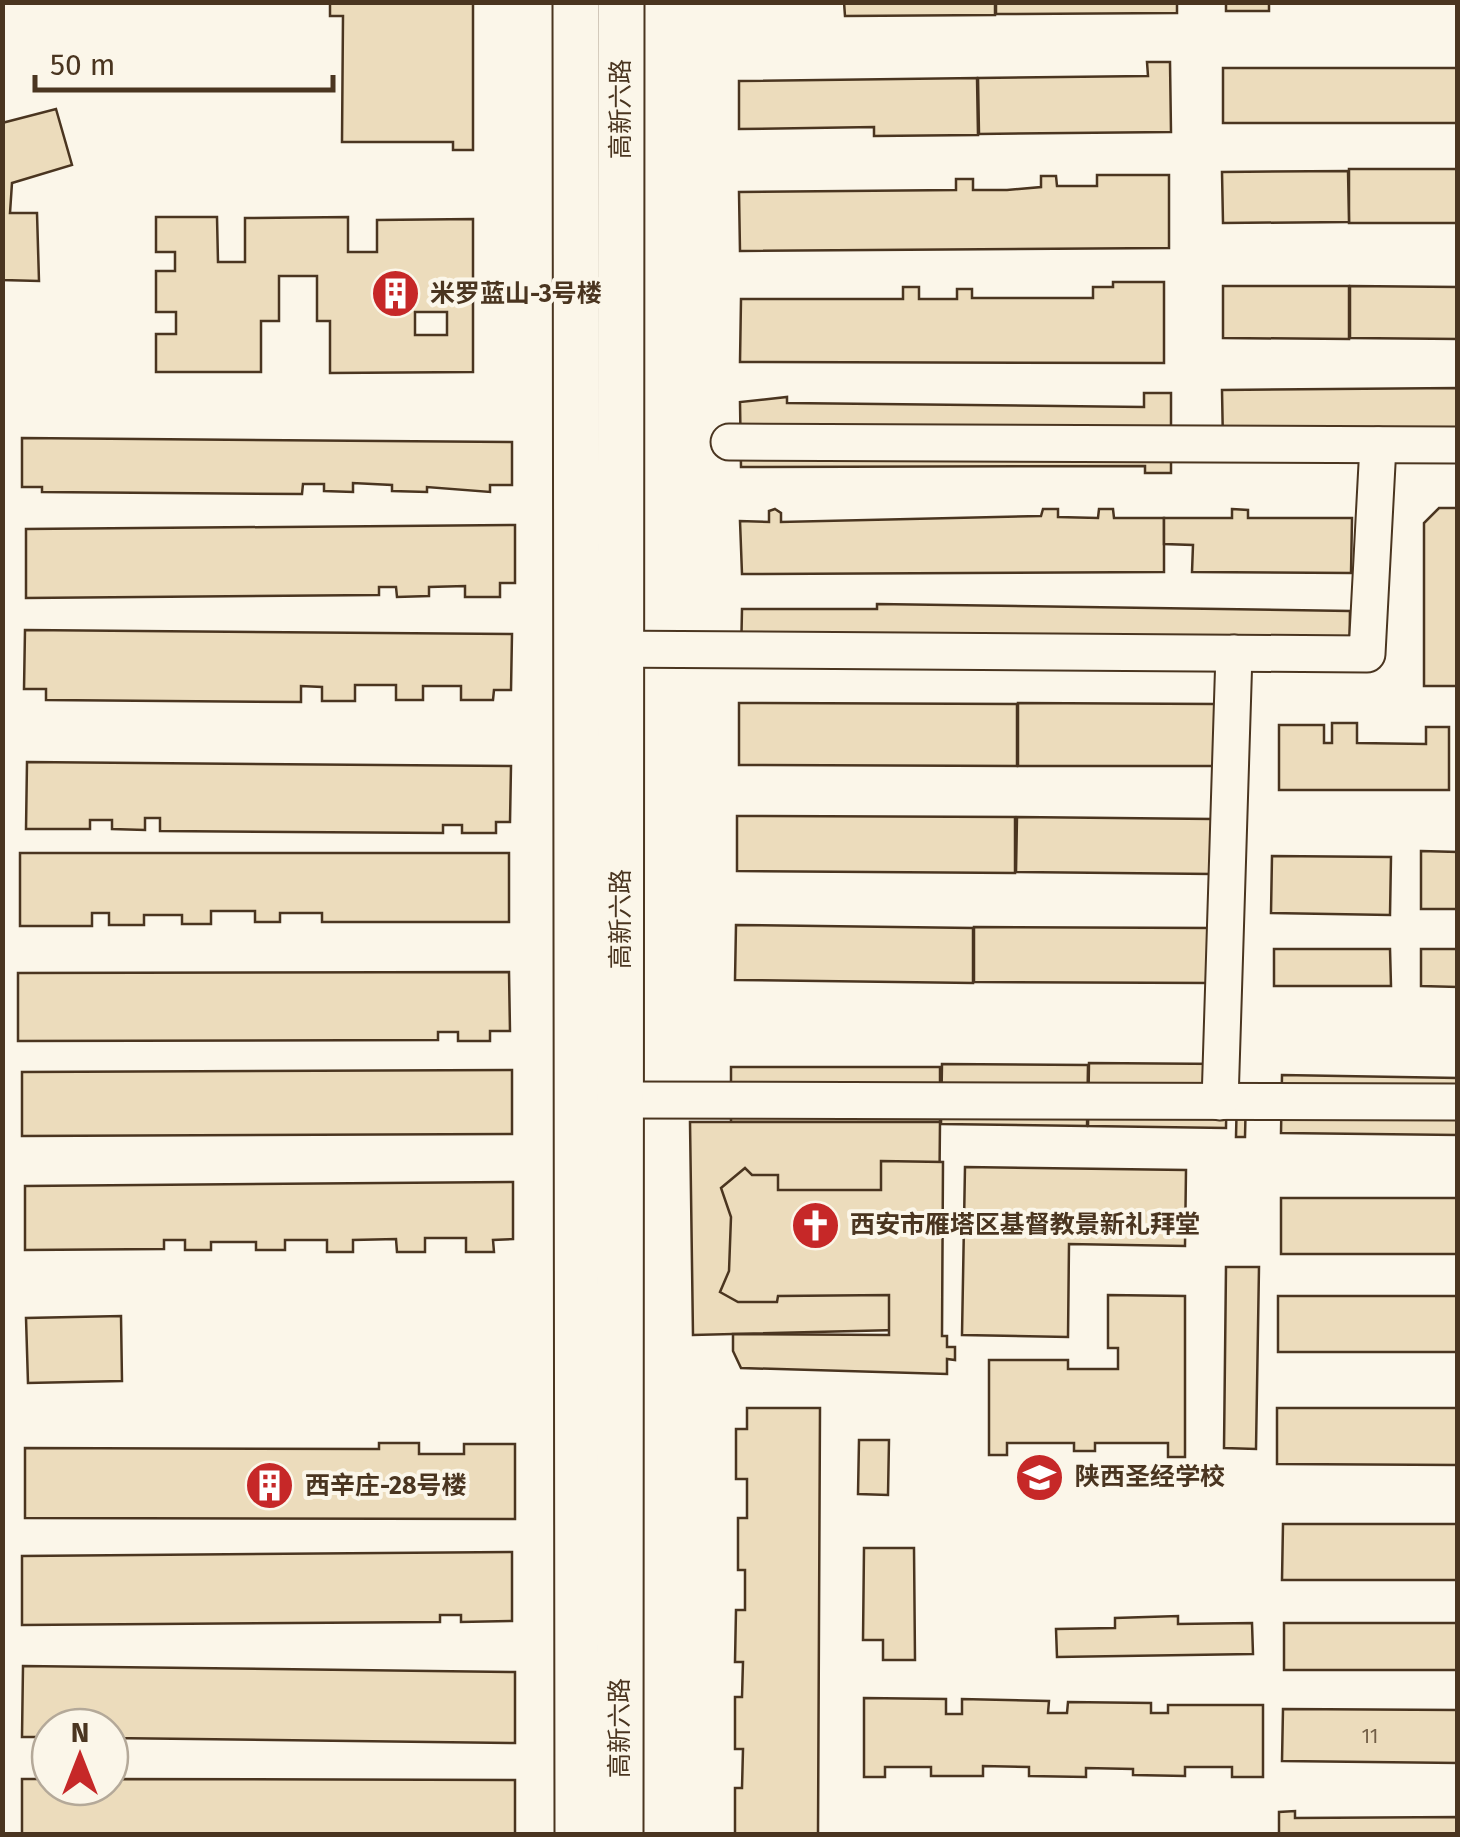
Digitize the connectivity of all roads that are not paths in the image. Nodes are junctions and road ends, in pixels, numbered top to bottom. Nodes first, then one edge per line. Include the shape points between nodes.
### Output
1 (576, 2) edge
2 (621, 2) edge
3 (729, 442) dead end
4 (1378, 445) junction
5 (1458, 445) edge
6 (599, 650) junction
7 (1234, 653) junction
8 (620, 1100) junction
9 (1220, 1102) junction
10 (1458, 1102) edge
11 (578, 1834) edge
12 (620, 1834) edge

1 - 6 street, 高新六路
2 - 6 street, 高新六路
3 - 4 street
4 - 5 street
4 - 7 street via 1367,654
6 - 7 street
6 - 8 street, 高新六路
6 - 11 street, 高新六路
7 - 9 street
8 - 9 street
8 - 12 street, 高新六路
9 - 10 street

